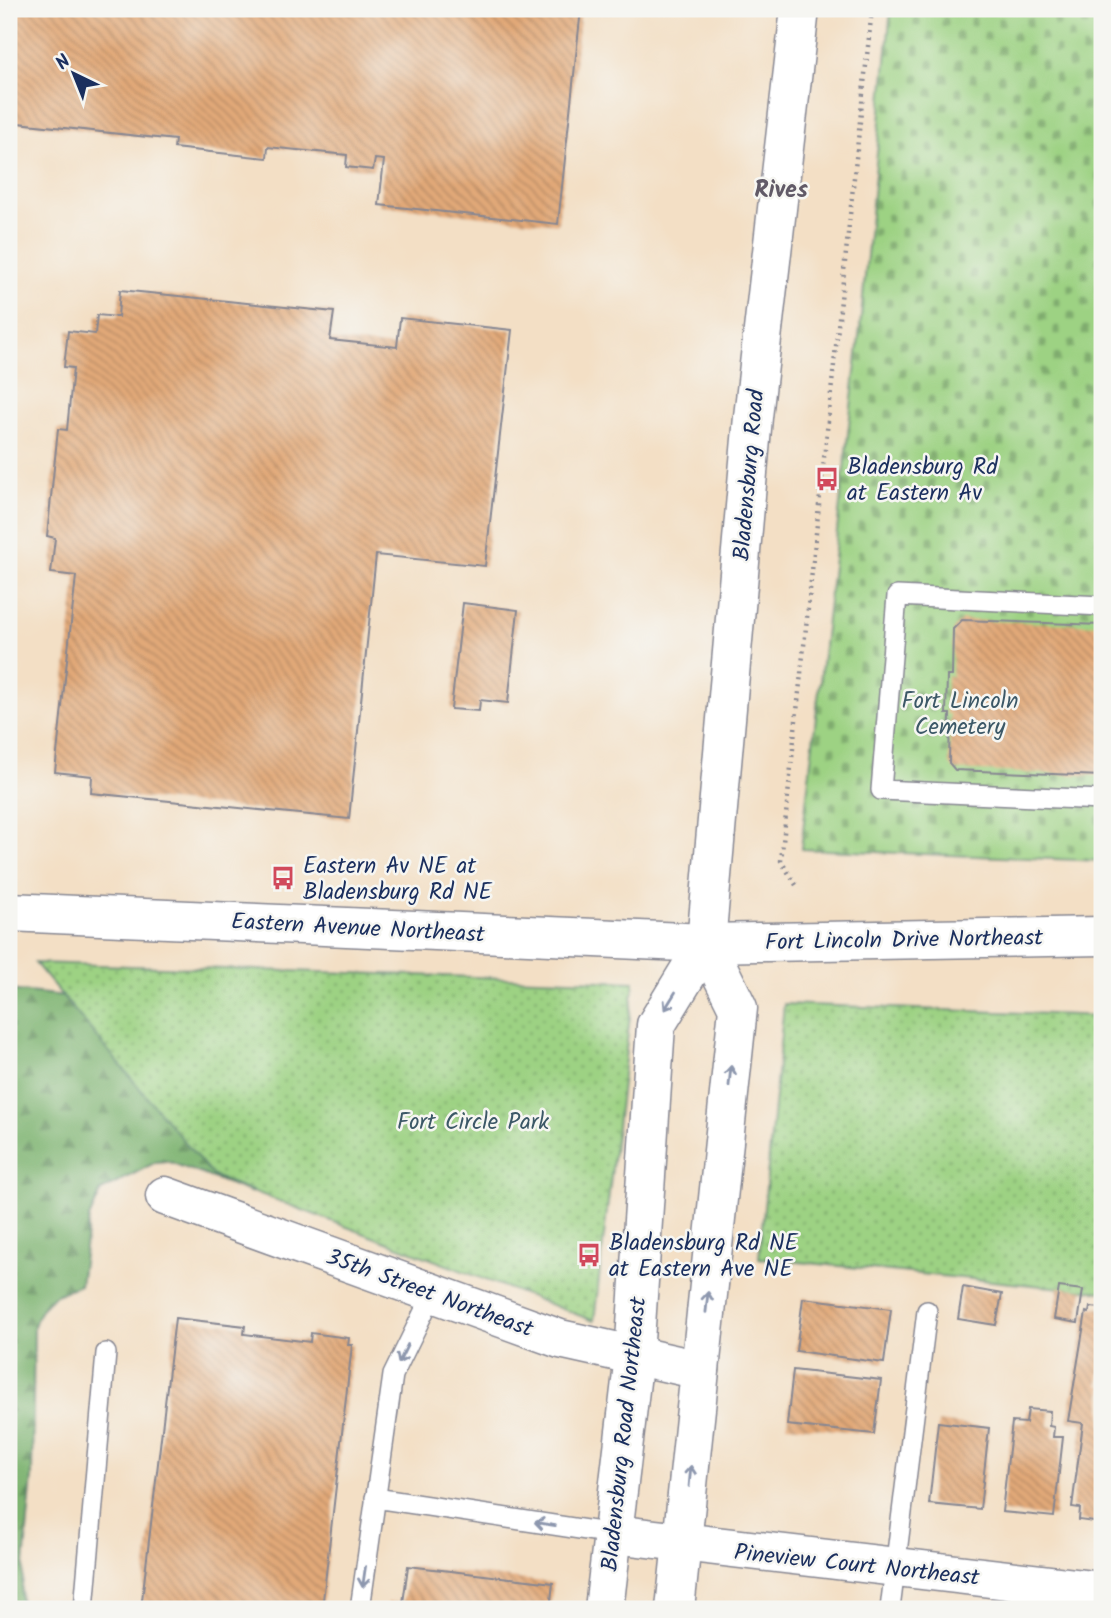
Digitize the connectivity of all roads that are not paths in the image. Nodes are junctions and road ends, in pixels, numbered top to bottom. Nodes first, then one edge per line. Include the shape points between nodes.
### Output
1 (800, 9) edge
2 (1102, 606) edge
3 (1102, 800) edge
4 (14, 912) edge
5 (1102, 936) edge
6 (706, 943) junction
7 (165, 1196) dead end
8 (433, 1293) junction
9 (927, 1311) dead end
10 (106, 1353) dead end
11 (634, 1356) junction
12 (699, 1370) junction
13 (375, 1498) junction
14 (613, 1534) junction
15 (684, 1544) junction
16 (894, 1568) junction
17 (1102, 1591) edge
18 (84, 1609) edge
19 (360, 1609) edge
20 (604, 1609) edge
21 (675, 1609) edge
22 (890, 1609) edge

1 - 6 main road, Bladensburg Road via 753,417
2 - 3 lane via 897,596 881,790
4 - 6 main road, Eastern Avenue Northeast
5 - 6 main road, Fort Lincoln Drive Northeast
6 -> 11 main road, Bladensburg Road Northeast via 656,1025
12 -> 6 main road via 738,1008
7 - 8 main road, 35th Street Northeast
8 - 11 main road, 35th Street Northeast via 560,1339
8 -> 13 lane via 393,1375
9 - 16 lane
10 - 18 lane
11 - 12 main road, 35th Street Northeast
11 - 14 main road, Bladensburg Road Northeast
15 -> 12 main road
14 -> 13 lane
13 -> 19 lane
14 - 15 main road, Pineview Court Northeast
14 - 20 main road, Bladensburg Road Northeast
15 - 16 main road, Pineview Court Northeast
15 - 21 main road
16 - 17 main road, Pineview Court Northeast
16 - 22 lane

